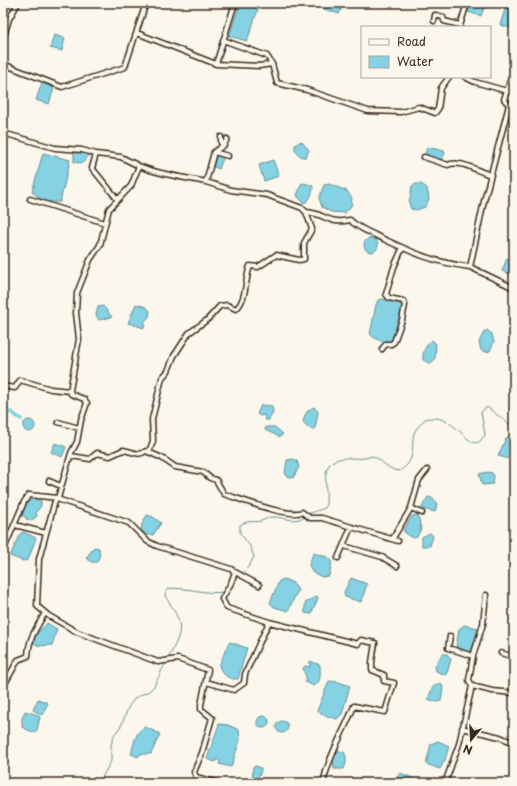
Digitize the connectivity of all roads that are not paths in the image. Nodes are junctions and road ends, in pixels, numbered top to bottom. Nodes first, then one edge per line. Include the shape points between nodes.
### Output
1 (18, 3) edge
2 (146, 3) edge
3 (235, 3) edge
4 (467, 3) edge
5 (434, 21) dead end
6 (460, 26) edge
7 (137, 33) junction
8 (3, 40) edge
9 (223, 40) junction
10 (3, 64) edge
11 (216, 64) junction
12 (272, 64) junction
13 (514, 67) edge
14 (448, 78) edge
15 (467, 78) edge
16 (507, 91) junction
17 (514, 94) edge
18 (3, 133) edge
19 (221, 137) dead end
20 (227, 139) dead end
21 (224, 145) junction
22 (214, 152) junction
23 (96, 154) junction
24 (228, 156) dead end
25 (424, 157) dead end
26 (139, 166) junction
27 (491, 175) junction
28 (206, 182) junction
29 (30, 199) dead end
30 (118, 200) junction
31 (306, 212) junction
32 (105, 223) junction
33 (402, 249) junction
34 (470, 267) junction
35 (514, 288) edge
36 (382, 349) dead end
37 (3, 386) edge
38 (70, 391) junction
39 (58, 422) dead end
40 (79, 428) junction
41 (149, 452) junction
42 (71, 456) junction
43 (427, 470) dead end
44 (49, 481) dead end
45 (61, 486) junction
46 (58, 499) junction
47 (411, 508) junction
48 (422, 513) dead end
49 (15, 525) junction
50 (351, 527) junction
51 (46, 533) junction
52 (393, 538) junction
53 (398, 541) dead end
54 (344, 546) junction
55 (3, 551) edge
56 (338, 558) dead end
57 (397, 566) dead end
58 (235, 572) junction
59 (259, 585) dead end
60 (486, 595) dead end
61 (45, 613) junction
62 (269, 622) junction
63 (450, 636) dead end
64 (501, 652) dead end
65 (472, 656) junction
66 (514, 657) edge
67 (206, 682) junction
68 (3, 686) edge
69 (472, 686) junction
70 (514, 693) edge
71 (462, 728) junction
72 (514, 742) edge
73 (196, 777) junction
74 (194, 783) edge
75 (219, 783) edge
76 (323, 783) edge
77 (445, 783) edge

1 - 8 street via 9,19
2 - 7 street
3 - 9 street
4 - 6 street
5 - 6 street via 435,15
7 - 10 street via 124,67 62,87
7 - 11 street
9 - 11 street
9 - 12 street via 267,56
11 - 12 street
12 - 14 street via 277,83 377,112 401,112 419,107 435,113 438,110 443,84
13 - 16 street
15 - 16 street
16 - 17 street
16 - 27 street via 504,99 509,106
18 - 23 street via 55,148
19 - 21 street via 221,143
20 - 21 street
21 - 22 street
22 - 24 street
22 - 28 street
23 - 26 street via 121,157
23 - 30 street via 92,168
25 - 27 street via 448,165 461,164
26 - 28 street via 155,172 166,172
26 - 30 street via 131,186
27 - 34 street
28 - 31 street via 231,190 267,195 302,208
29 - 32 street
30 - 32 street via 110,209
31 - 33 street via 329,221 350,220 358,228
31 - 41 street via 312,230 304,243 304,259 276,255 258,267 250,266 243,299 239,306 236,309 227,305 220,306 207,320 189,333 174,356 159,388 152,419 153,441
32 - 38 street via 100,245 90,260 77,293 79,339
33 - 34 street via 443,263
33 - 36 street via 386,294 389,298 403,301 404,308 394,342 386,344
34 - 35 street
37 - 38 street via 15,388 20,380 51,389
38 - 40 street via 87,403
39 - 40 street
40 - 42 street
41 - 42 street via 134,454 123,450 110,456 97,453 90,459
41 - 50 street via 175,467 202,472 216,480 224,494 274,510 297,514 302,512 310,518 322,518
42 - 45 street
43 - 47 street via 420,480
44 - 45 street
45 - 46 street
46 - 49 street via 29,495
46 - 51 street
46 - 58 street via 129,523 157,546 225,566
47 - 48 street
47 - 52 street
49 - 51 street
49 - 55 street
50 - 52 street
50 - 54 street
51 - 61 street via 39,559 37,606
52 - 53 street
54 - 56 street
54 - 57 street via 382,557
58 - 59 street
58 - 62 street via 222,599 224,604 227,608
60 - 65 street via 482,629
61 - 67 street via 77,632 158,662 178,659 208,670
61 - 68 street via 35,628 28,656 18,660
62 - 67 street via 245,674 244,683 234,690
62 - 76 street via 327,638 358,644 361,640 375,643 372,670 384,675 384,681 394,683 385,712 354,706 332,752
63 - 65 street via 448,648
64 - 66 street
65 - 69 street via 469,680
67 - 73 street via 202,709 212,718 194,772
69 - 70 street via 492,692
69 - 71 street
71 - 72 street
71 - 77 street
73 - 74 street
73 - 75 street

